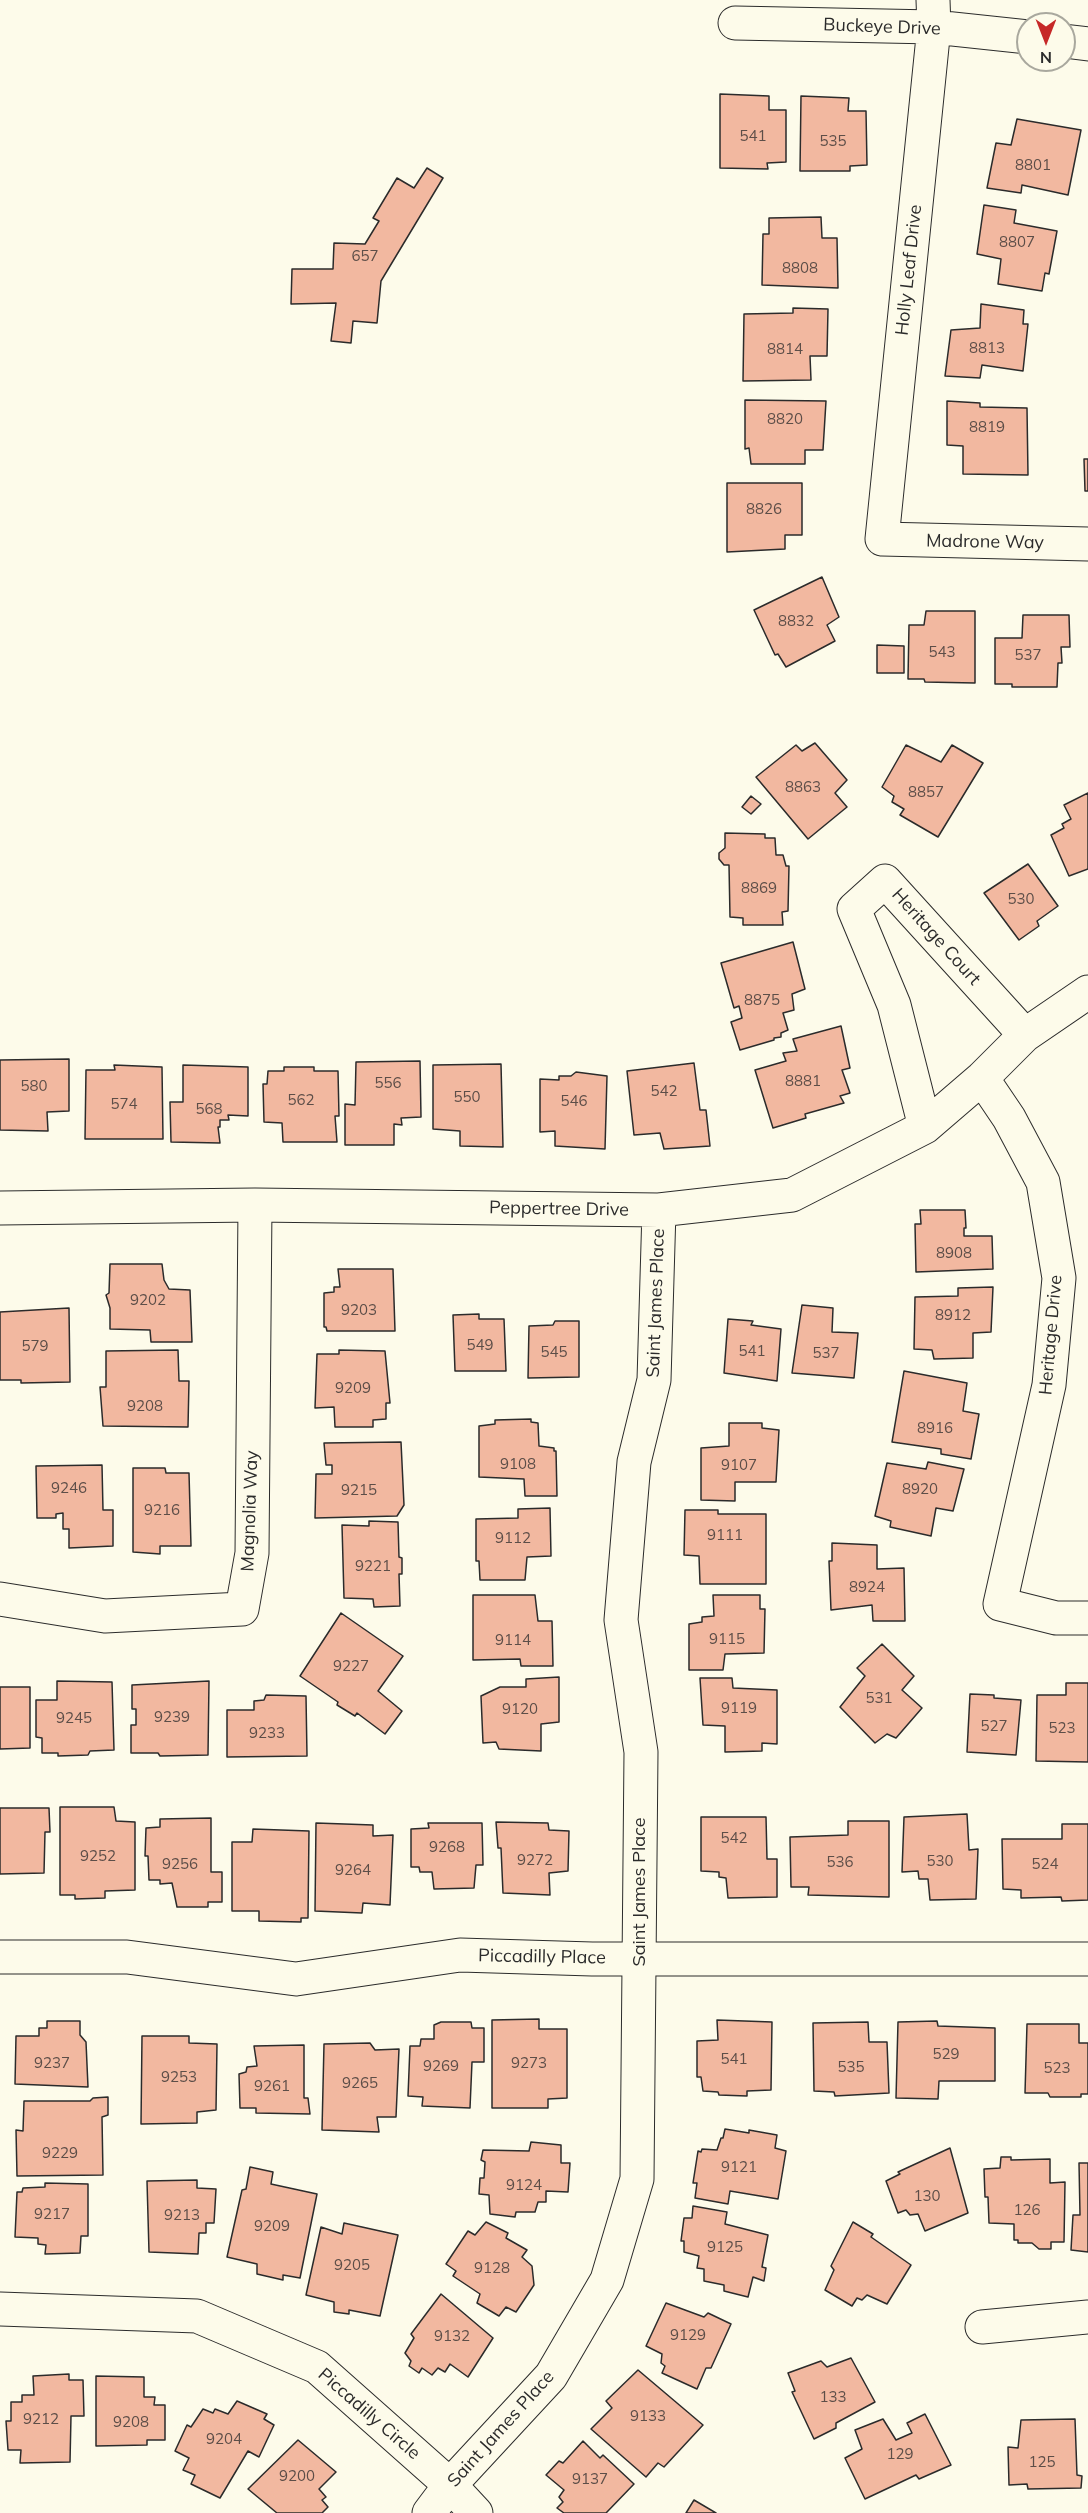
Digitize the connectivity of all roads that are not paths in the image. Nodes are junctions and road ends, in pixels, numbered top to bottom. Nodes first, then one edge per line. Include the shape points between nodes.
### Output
1 (933, 14) edge
2 (735, 23) dead end
3 (1016, 34) edge
4 (882, 539) joint
5 (1088, 544) edge
6 (1088, 992) edge
7 (1025, 1035) junction
8 (982, 1078) junction
9 (925, 1127) junction
10 (255, 1205) junction
11 (0, 1208) edge
12 (659, 1210) junction
13 (0, 1599) edge
14 (1088, 1618) edge
15 (0, 1957) edge
16 (640, 1959) junction
17 (1088, 1959) edge
18 (0, 2309) edge
19 (1088, 2317) edge
20 (982, 2327) dead end
21 (450, 2485) junction
22 (429, 2513) edge
23 (476, 2513) edge

1 - 2 street, Buckeye Drive
1 - 3 street, Buckeye Drive
1 - 4 street, Holly Leaf Drive
4 - 5 street, Madrone Way
6 - 7 street, Peppertree Drive
7 - 8 street, Peppertree Drive
7 - 9 street, Heritage Court via 885,881 854,909 894,1005
8 - 9 street, Peppertree Drive
8 - 14 street, Heritage Drive via 1009,1118 1043,1182 1059,1278 1049,1385 1000,1604 1056,1618
9 - 12 street, Peppertree Drive via 792,1195
10 - 11 street, Peppertree Drive
10 - 12 street, Peppertree Drive
10 - 13 street, Magnolia Way via 252,1553 242,1609 105,1616
12 - 16 street, Saint James Place via 654,1380 634,1462 621,1620 641,1752
15 - 16 street, Piccadilly Place via 128,1958 296,1979 460,1955
16 - 17 street, Piccadilly Place
16 - 21 street, Saint James Place via 636,2179 607,2280 551,2376
18 - 21 street, Piccadilly Circle via 197,2316 317,2367
19 - 20 street
21 - 22 street, Saint James Place
21 - 23 street, Piccadilly Circle

